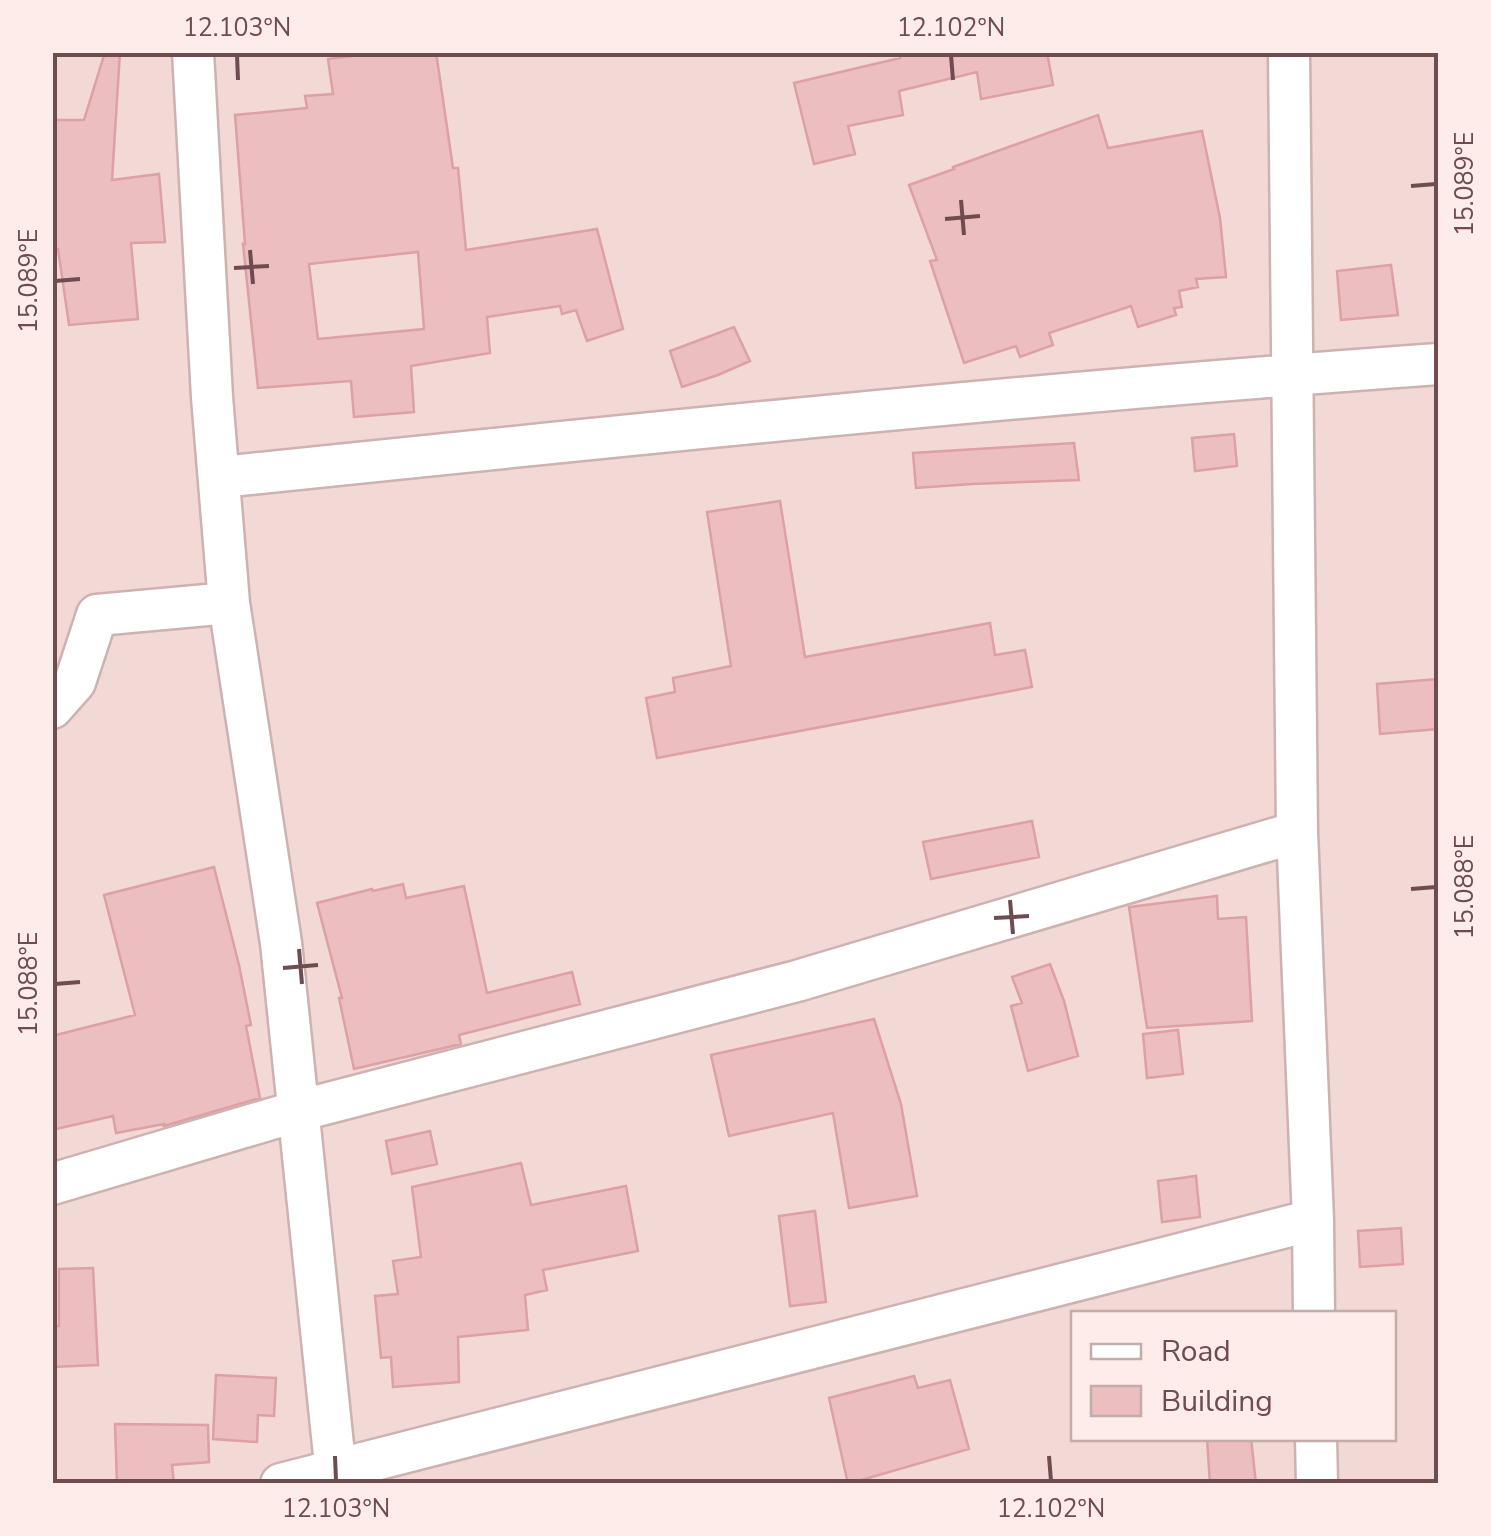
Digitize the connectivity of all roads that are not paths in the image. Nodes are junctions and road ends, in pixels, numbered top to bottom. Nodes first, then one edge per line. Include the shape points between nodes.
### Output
1 (194, 52) edge
2 (1290, 52) edge
3 (1438, 364) edge
4 (1293, 374) junction
5 (220, 477) junction
6 (229, 603) junction
7 (52, 708) edge
8 (1297, 832) junction
9 (298, 1111) junction
10 (52, 1184) edge
11 (1313, 1220) junction
12 (1314, 1311) edge
13 (1316, 1441) edge
14 (336, 1476) edge
15 (280, 1484) edge
16 (1317, 1484) edge

1 - 5 street
2 - 4 street
3 - 4 street
4 - 5 street
4 - 8 street
5 - 6 street
6 - 7 street via 97,615 75,682
6 - 9 street via 281,943
8 - 9 street via 797,981
8 - 11 street
9 - 10 street
9 - 14 street
11 - 12 street
11 - 14 street
13 - 16 street
14 - 15 street

